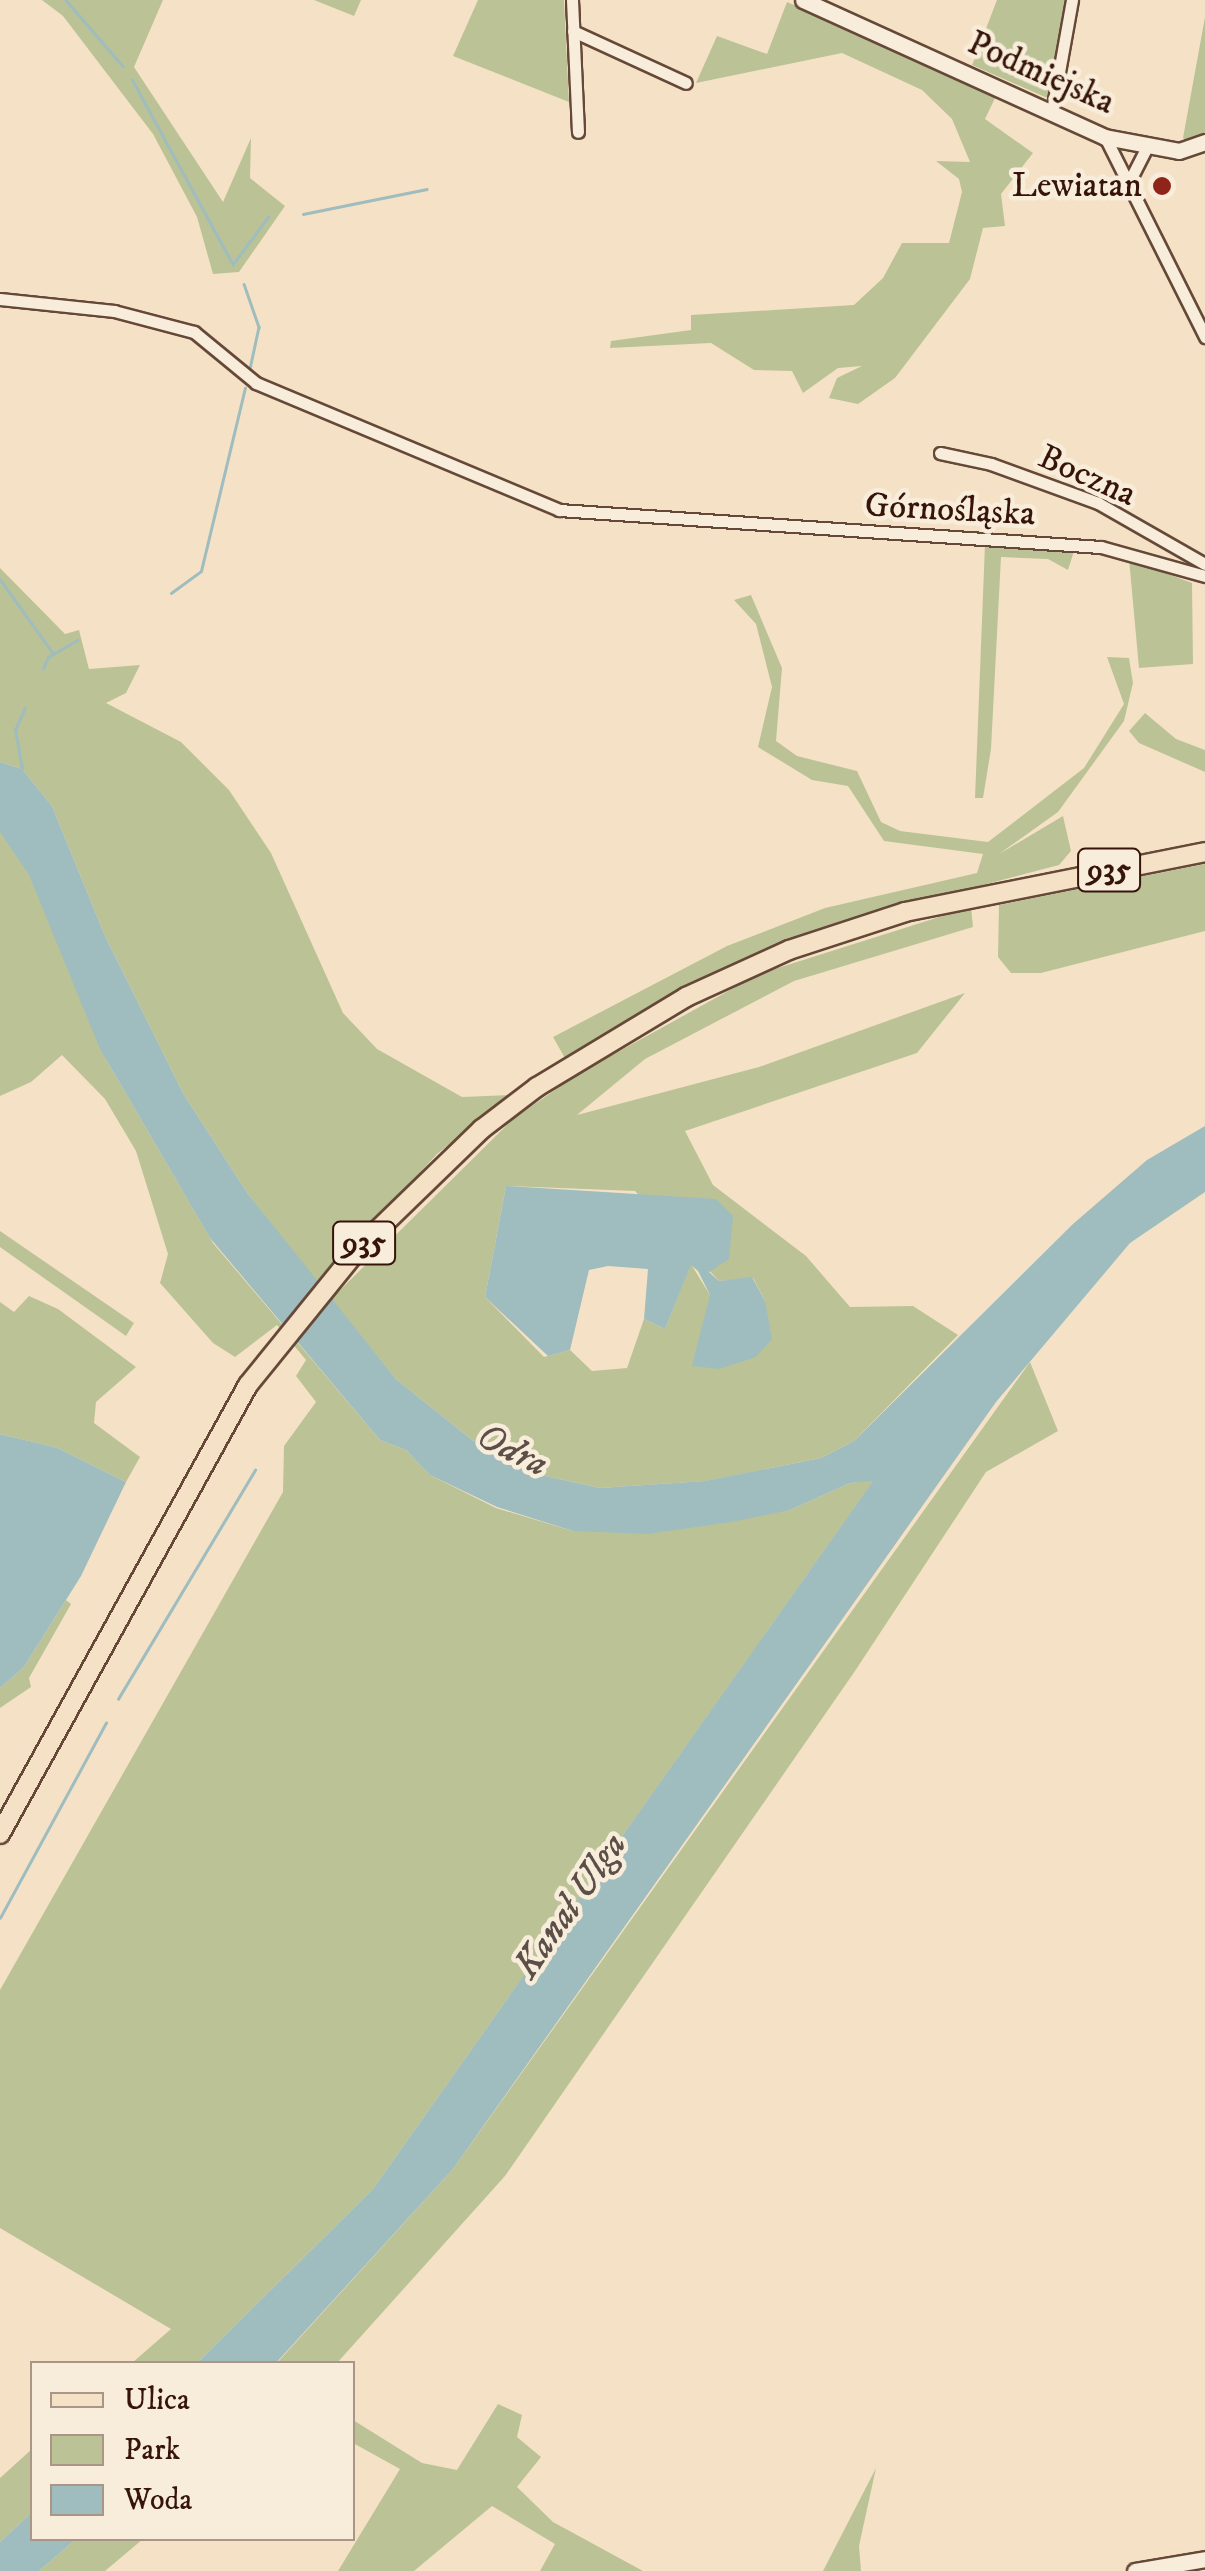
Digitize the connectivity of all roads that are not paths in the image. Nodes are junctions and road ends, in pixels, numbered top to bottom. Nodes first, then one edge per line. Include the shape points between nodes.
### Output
1 (572, 0) edge
2 (802, 0) edge
3 (1072, 0) edge
4 (830, 6) edge
5 (574, 31) junction
6 (686, 83) dead end
7 (1052, 111) junction
8 (578, 132) dead end
9 (1105, 137) junction
10 (1205, 142) edge
11 (1146, 148) junction
12 (1129, 182) junction
13 (0, 299) edge
14 (1205, 337) edge
15 (940, 453) dead end
16 (1205, 564) edge
17 (1205, 576) edge
18 (1205, 852) edge
19 (0, 1834) edge
20 (1205, 2559) edge
21 (1135, 2571) edge

1 - 5 street
2 - 4 street, Podmiejska
3 - 7 street
4 - 7 street, Podmiejska
5 - 6 street
5 - 8 street
7 - 9 street, Podmiejska
9 - 11 street, Podmiejska
9 - 12 street
10 - 11 street, Podmiejska via 1179,151
11 - 12 street
12 - 14 street
13 - 17 street, Górnośląska via 114,311 194,332 256,383 558,510 1101,548
15 - 16 street, Boczna via 1098,503
18 - 19 main road, 935 via 976,896 846,930 735,972 568,1068 482,1129 359,1248 282,1336 203,1460
20 - 21 street

